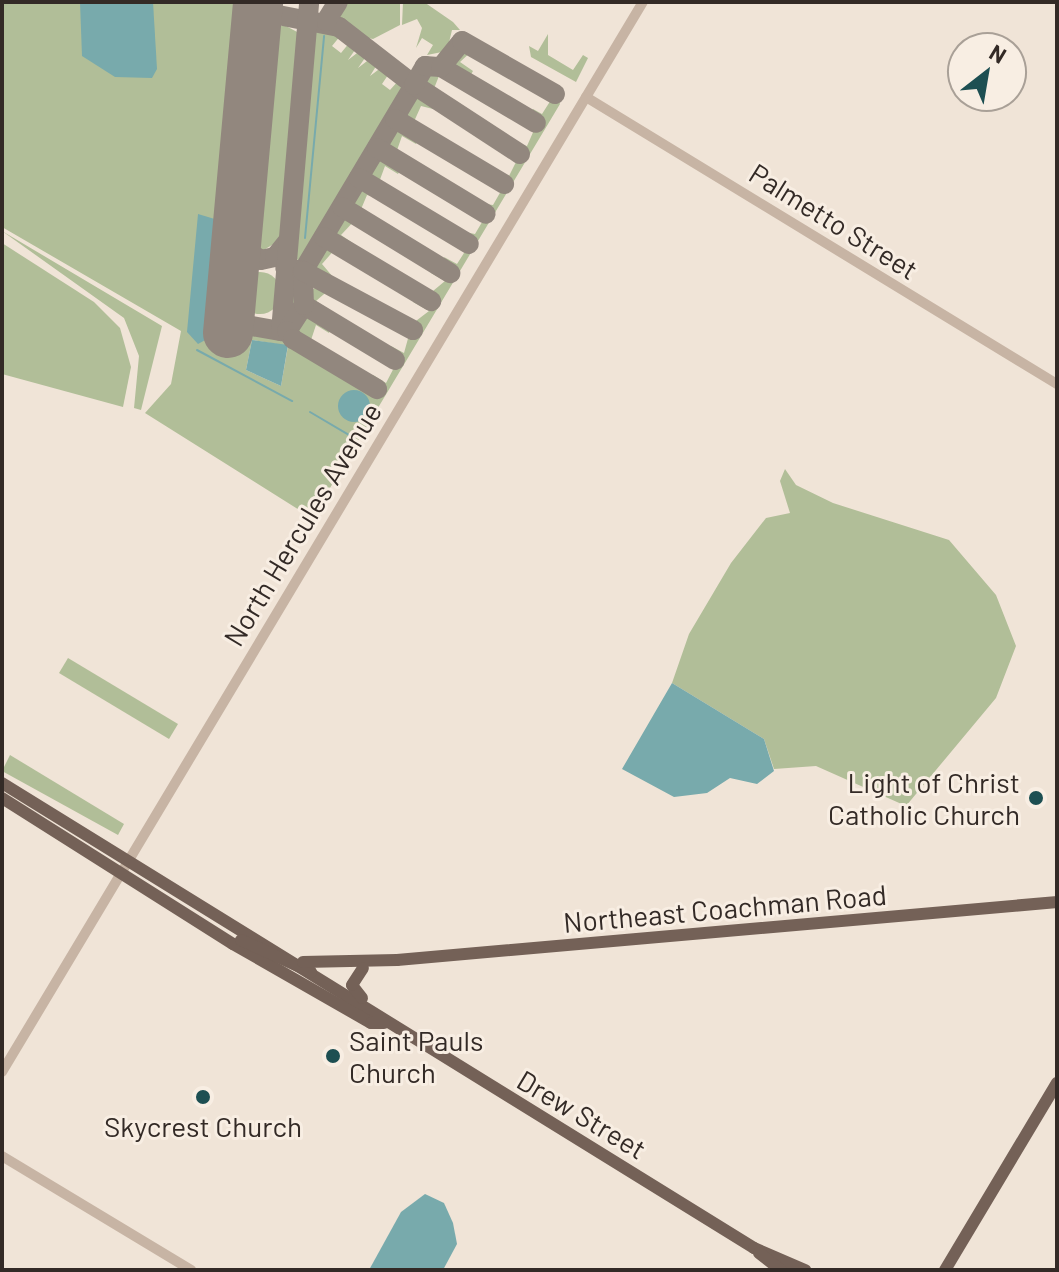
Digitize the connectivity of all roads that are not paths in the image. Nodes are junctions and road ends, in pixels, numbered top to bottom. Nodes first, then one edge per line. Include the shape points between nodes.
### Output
1 (643, 2) edge
2 (586, 97) junction
3 (1057, 384) edge
4 (2, 783) edge
5 (2, 798) edge
6 (128, 857) junction
7 (117, 873) junction
8 (1057, 902) edge
9 (205, 923) junction
10 (265, 940) junction
11 (397, 960) junction
12 (299, 961) junction
13 (363, 968) junction
14 (317, 972) junction
15 (373, 1008) junction
16 (384, 1023) junction
17 (2, 1072) edge
18 (1057, 1083) edge
19 (2, 1156) edge
20 (754, 1248) junction
21 (191, 1270) edge
22 (781, 1270) edge
23 (805, 1270) edge
24 (945, 1270) edge

1 - 2 street, North Hercules Avenue
2 - 3 street, Palmetto Street
2 - 6 street, North Hercules Avenue
4 - 6 main road, Drew Street
5 - 7 main road, Drew Street
6 - 7 street, North Hercules Avenue
6 - 10 main road, Drew Street
7 - 9 main road, Drew Street
7 - 17 street, North Hercules Avenue
8 - 11 main road, Northeast Coachman Road
9 - 10 main road
9 - 14 main road, Drew Street via 288,966
9 - 16 main road, Drew Street via 371,1023
10 - 12 main road, Drew Street
11 - 12 main road, Northeast Coachman Road
11 - 13 main road, Northeast Coachman Road
12 - 14 main road, Drew Street
13 - 14 main road, Northeast Coachman Road
13 - 15 main road via 352,985
14 - 15 main road, Drew Street
15 - 16 main road, Drew Street
16 - 20 main road, Drew Street
18 - 24 main road
19 - 21 street
20 - 22 main road, Drew Street
20 - 23 main road, Drew Street

